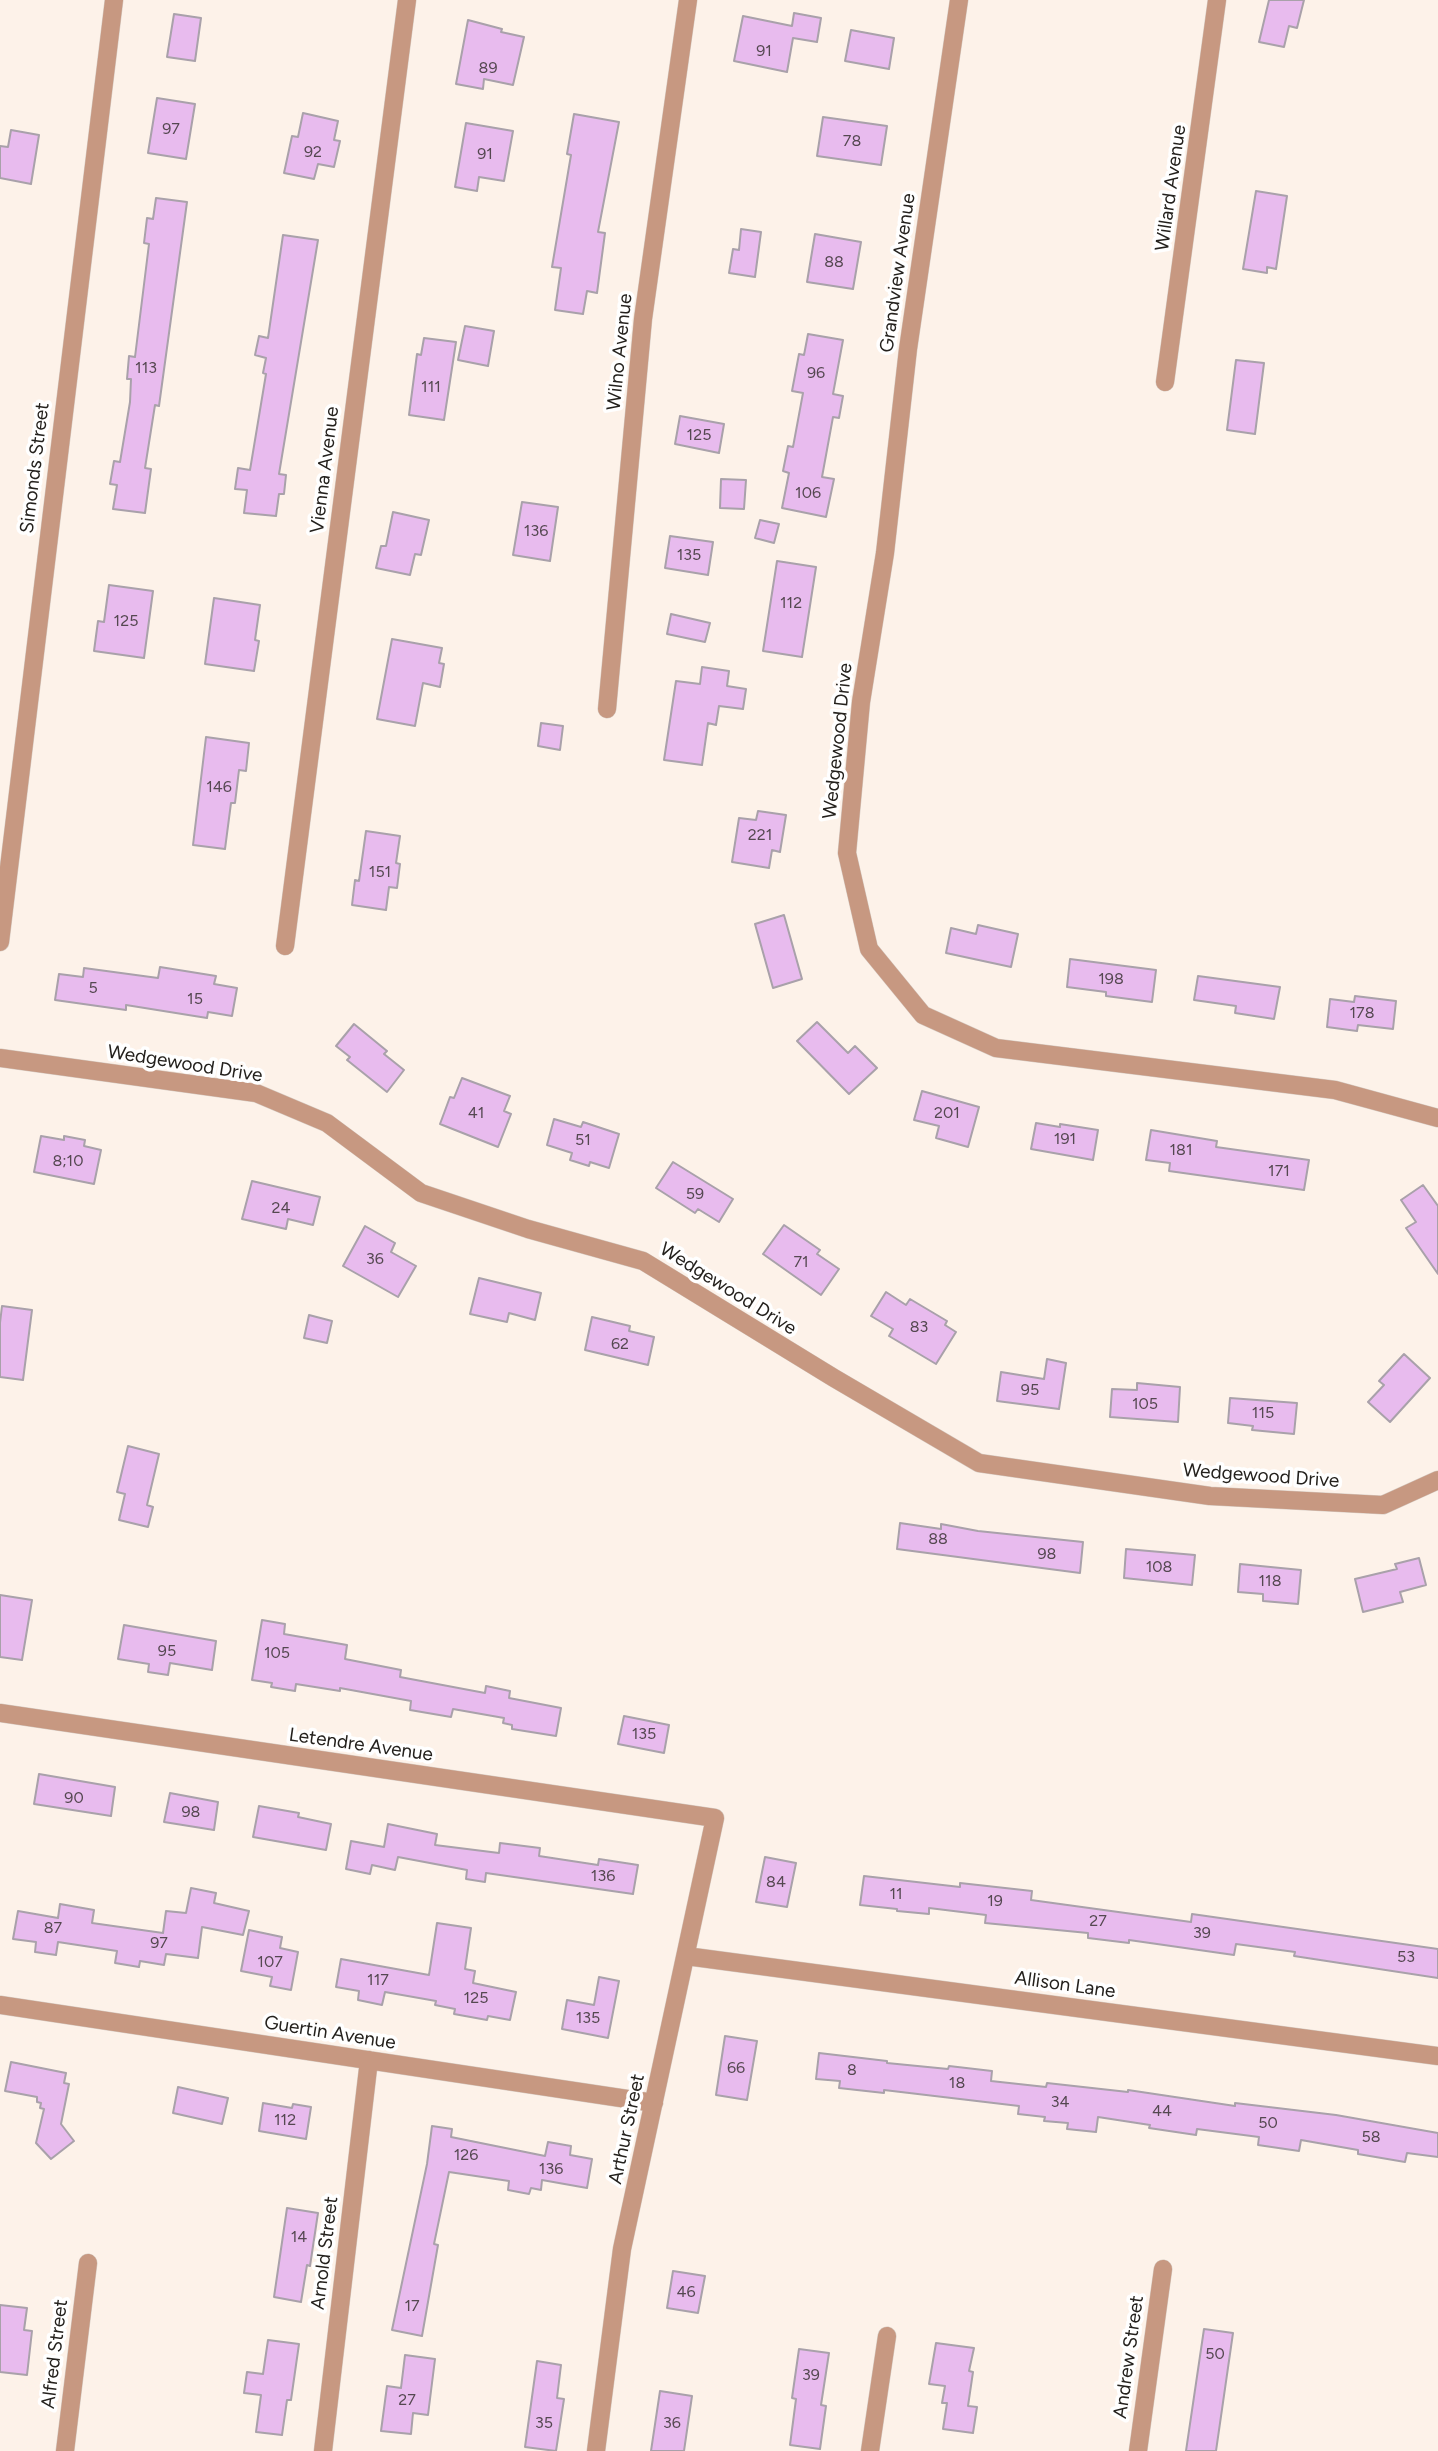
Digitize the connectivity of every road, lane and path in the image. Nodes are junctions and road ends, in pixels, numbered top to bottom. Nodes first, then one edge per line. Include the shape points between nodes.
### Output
1 (114, 0) edge
2 (407, 0) edge
3 (688, 0) edge
4 (959, 0) edge
5 (1217, 0) edge
6 (1165, 382) dead end
7 (885, 552) joint
8 (607, 709) dead end
9 (0, 942) edge
10 (285, 946) dead end
11 (0, 1058) edge
12 (1438, 1118) edge
13 (1438, 1480) edge
14 (0, 1713) edge
15 (715, 1818) joint
16 (686, 1956) junction
17 (0, 2005) edge
18 (1438, 2056) edge
19 (369, 2060) junction
20 (654, 2103) junction
21 (88, 2263) dead end
22 (1163, 2269) dead end
23 (887, 2336) dead end
24 (65, 2451) edge
25 (323, 2451) edge
26 (596, 2451) edge
27 (870, 2451) edge
28 (1138, 2451) edge

1 - 9 street, Simonds Street
2 - 10 street, Vienna Avenue
3 - 8 street, Wilno Avenue via 643,319
4 - 7 street, Grandview Avenue via 908,349
5 - 6 street, Willard Avenue
7 - 12 street, Wedgewood Drive via 861,702 847,853 869,948 923,1015 996,1048 1335,1090
11 - 13 street, Wedgewood Drive via 256,1093 327,1122 421,1193 643,1261 979,1463 1210,1496 1383,1505
14 - 15 street, Letendre Avenue
15 - 16 street, Arthur Street
16 - 18 street, Allison Lane
16 - 20 street, Arthur Street
17 - 19 street, Guertin Avenue
19 - 20 street, Guertin Avenue
19 - 25 street, Arnold Street
20 - 26 street, Arthur Street via 622,2249
21 - 24 street, Alfred Street
22 - 28 street, Andrew Street
23 - 27 street

